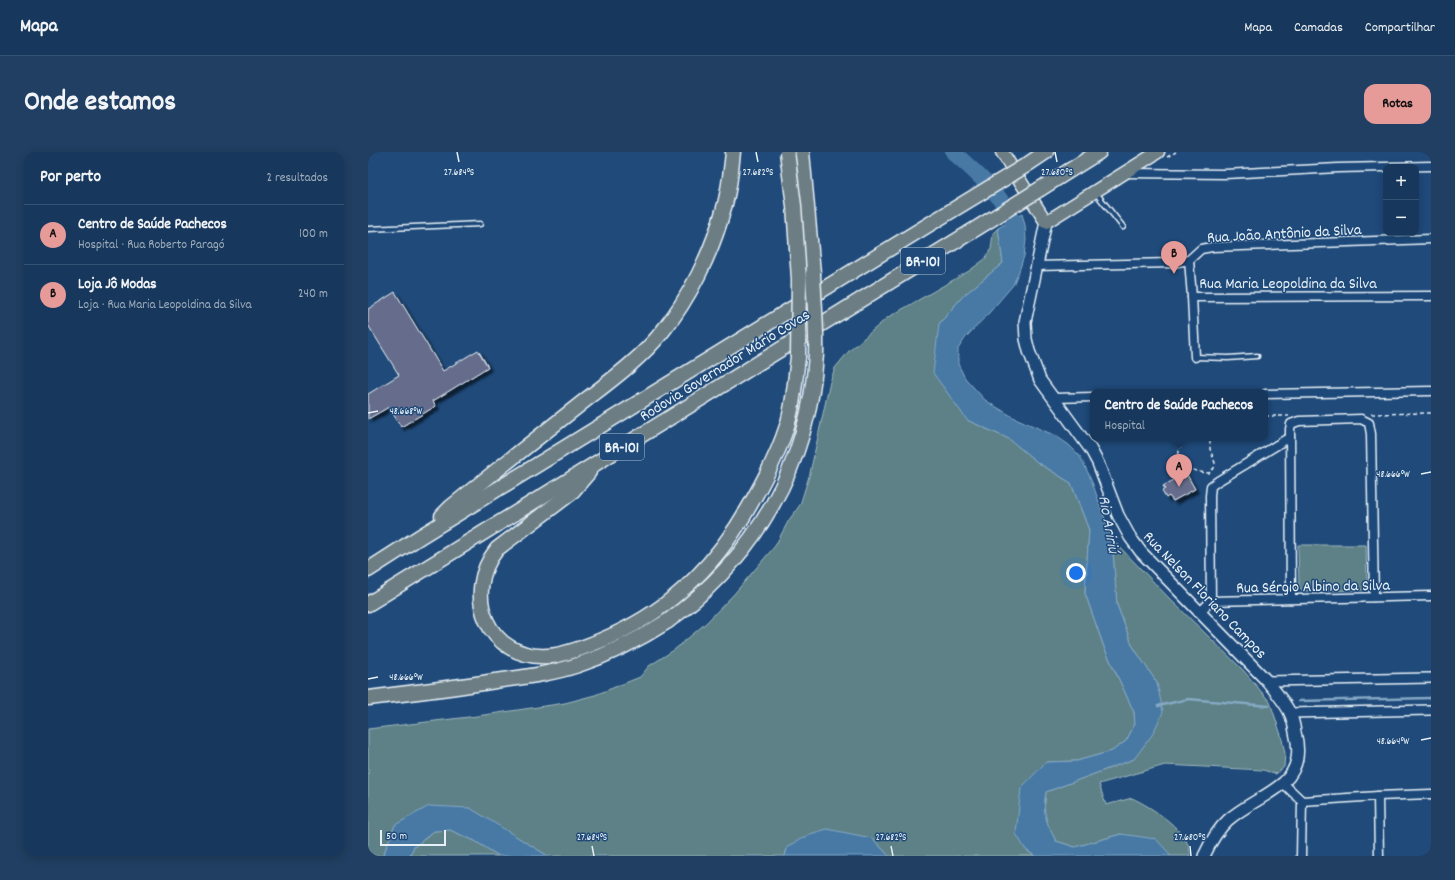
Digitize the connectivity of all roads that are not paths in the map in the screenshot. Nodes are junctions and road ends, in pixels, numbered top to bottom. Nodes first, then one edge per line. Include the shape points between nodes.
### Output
1 (733, 152) edge
2 (788, 152) edge
3 (802, 152) edge
4 (1002, 152) edge
5 (1046, 152) edge
6 (1099, 152) edge
7 (1158, 152) edge
8 (1431, 166) edge
9 (1124, 173) junction
10 (1095, 191) junction
11 (1046, 222) junction
12 (480, 224) dead end
13 (1123, 227) dead end
14 (368, 229) edge
15 (1431, 239) edge
16 (1189, 260) junction
17 (1036, 266) junction
18 (1431, 296) edge
19 (1192, 297) junction
20 (1257, 356) dead end
21 (1195, 357) joint
22 (1431, 391) edge
23 (1268, 394) edge
24 (1055, 398) junction
25 (1090, 398) edge
26 (1290, 437) junction
27 (597, 462) junction
28 (421, 536) junction
29 (368, 570) edge
30 (1431, 596) edge
31 (1374, 597) junction
32 (1291, 599) junction
33 (1211, 601) junction
34 (368, 604) edge
35 (1200, 612) junction
36 (1431, 678) edge
37 (1268, 681) junction
38 (368, 698) edge
39 (1431, 710) edge
40 (1290, 713) junction
41 (1283, 783) junction
42 (1431, 794) edge
43 (1378, 796) junction
44 (1302, 801) junction
45 (1204, 856) edge
46 (1301, 856) edge
47 (1379, 856) edge

1 - 28 highway, BR-101 via 723,212 706,258 686,297 661,333 630,364 450,507
2 - 27 highway, BR-101, bridge via 799,279 798,357 787,425 764,482 735,532 698,576 669,601 642,619 620,632 549,656 530,655 513,649 499,638 481,607 480,589 483,572 491,556 503,543 571,493
3 - 38 highway, bridge via 813,273 816,354 809,405 798,448 787,475 771,508 746,546 702,594 668,621 615,651 558,671 538,675
4 - 11 main road
5 - 28 highway, Rodovia Governador Mário Covas / BR-101, bridge
6 - 27 highway, Rodovia Governador Mário Covas / BR-101, bridge
7 - 9 main road
8 - 9 street via 1225,174
9 - 10 main road
10 - 11 main road
10 - 13 lane
11 - 17 main road, Rua Nelson Floriano Campos
12 - 14 lane
15 - 16 street, Rua João Antônio da Silva via 1212,247 1202,249
16 - 17 street, Rua Maria Leopoldina da Silva via 1172,263
16 - 19 street, Rua Maria Leopoldina da Silva
17 - 24 main road, Rua Nelson Floriano Campos via 1024,322 1025,334 1040,380
18 - 19 street, Rua Maria Leopoldina da Silva
19 - 21 street
20 - 21 lane
22 - 23 street
24 - 25 street
24 - 35 main road, Rua Nelson Floriano Campos via 1091,450 1118,515 1131,539
26 - 31 street via 1291,424 1299,420 1361,419 1369,423
26 - 32 street
26 - 33 street via 1211,486
27 - 34 highway, Rodovia Governador Mário Covas / BR-101
28 - 29 highway, Rodovia Governador Mário Covas / BR-101
30 - 31 street, Rua Sérgio Albino da Silva
31 - 32 street, Rua Sérgio Albino da Silva
32 - 33 street, Rua Sérgio Albino da Silva
33 - 35 street
35 - 37 main road, Rua Nelson Floriano Campos
36 - 37 street
37 - 40 main road, Rua Nelson Floriano Campos
39 - 40 street
40 - 41 main road, Rua Nelson Floriano Campos via 1298,742 1298,755 1296,766
41 - 44 street
41 - 45 main road, Rua Nelson Floriano Campos via 1227,821 1218,831
42 - 43 street
43 - 44 street
43 - 47 street
44 - 46 street

